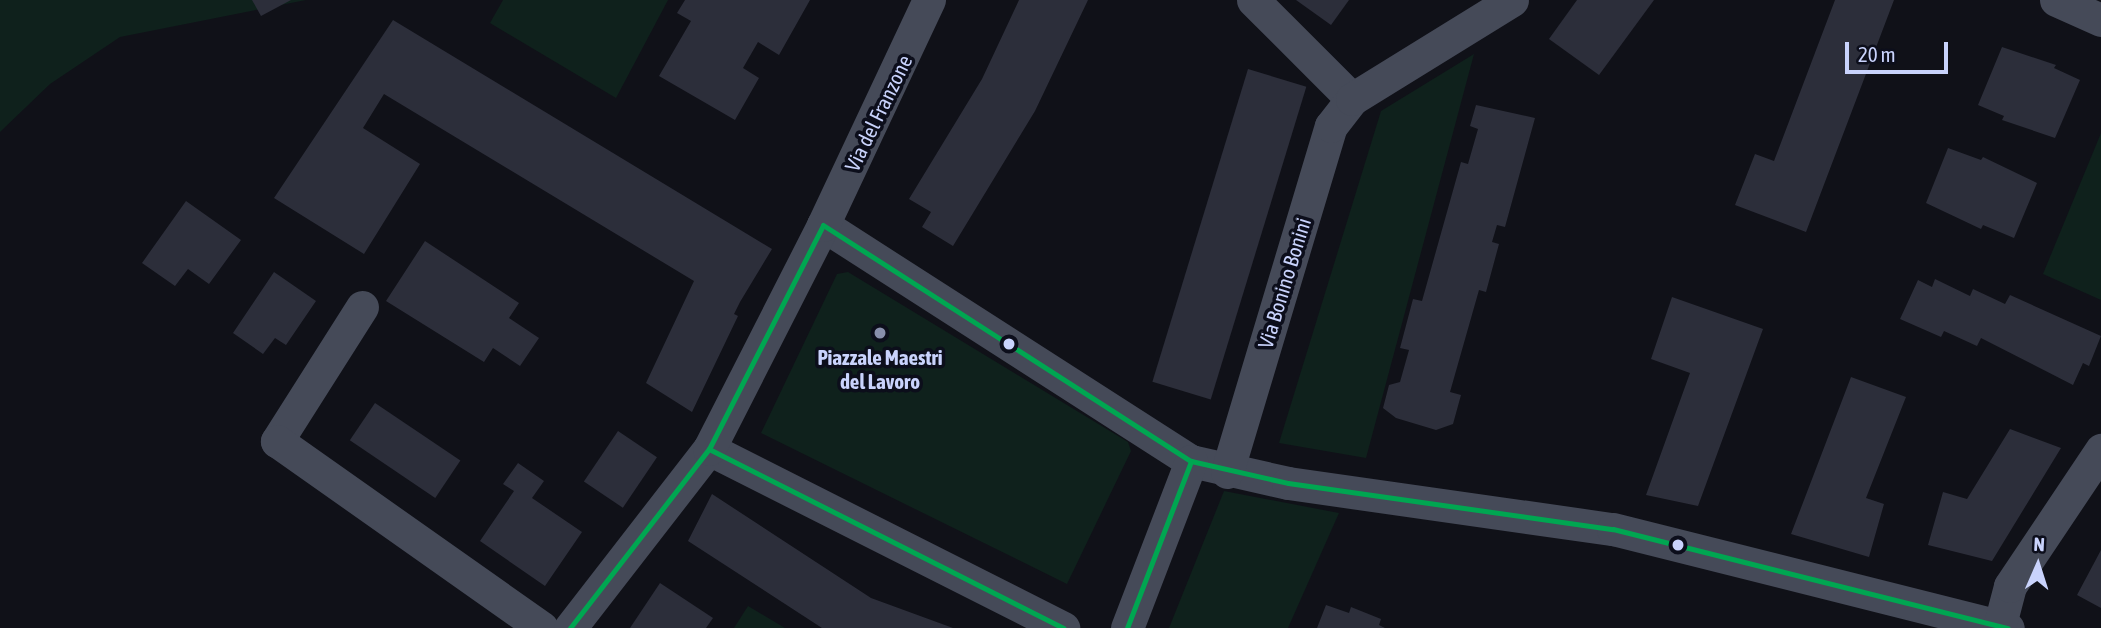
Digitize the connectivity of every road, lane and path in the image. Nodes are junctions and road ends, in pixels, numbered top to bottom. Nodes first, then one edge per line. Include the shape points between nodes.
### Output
1 (929, 0) edge
2 (1253, 0) edge
3 (1512, 0) edge
4 (2056, 0) edge
5 (2101, 20) edge
6 (1352, 99) junction
7 (823, 225) junction
8 (362, 307) dead end
9 (709, 449) junction
10 (2101, 450) edge
11 (1191, 461) junction
12 (1227, 472) junction
13 (2003, 627) edge
14 (542, 628) edge
15 (570, 628) edge
16 (1063, 628) edge
17 (1127, 628) edge

1 - 7 street, Via del Franzone
2 - 6 street
3 - 6 street, Via Bonino Bonini
4 - 5 street
6 - 12 street, Via Bonino Bonini via 1331,126
7 - 9 street
7 - 11 street
8 - 14 street via 277,442
9 - 15 street
9 - 16 street
10 - 13 street via 2010,586
11 - 12 street
11 - 17 street
12 - 13 street via 1614,529

